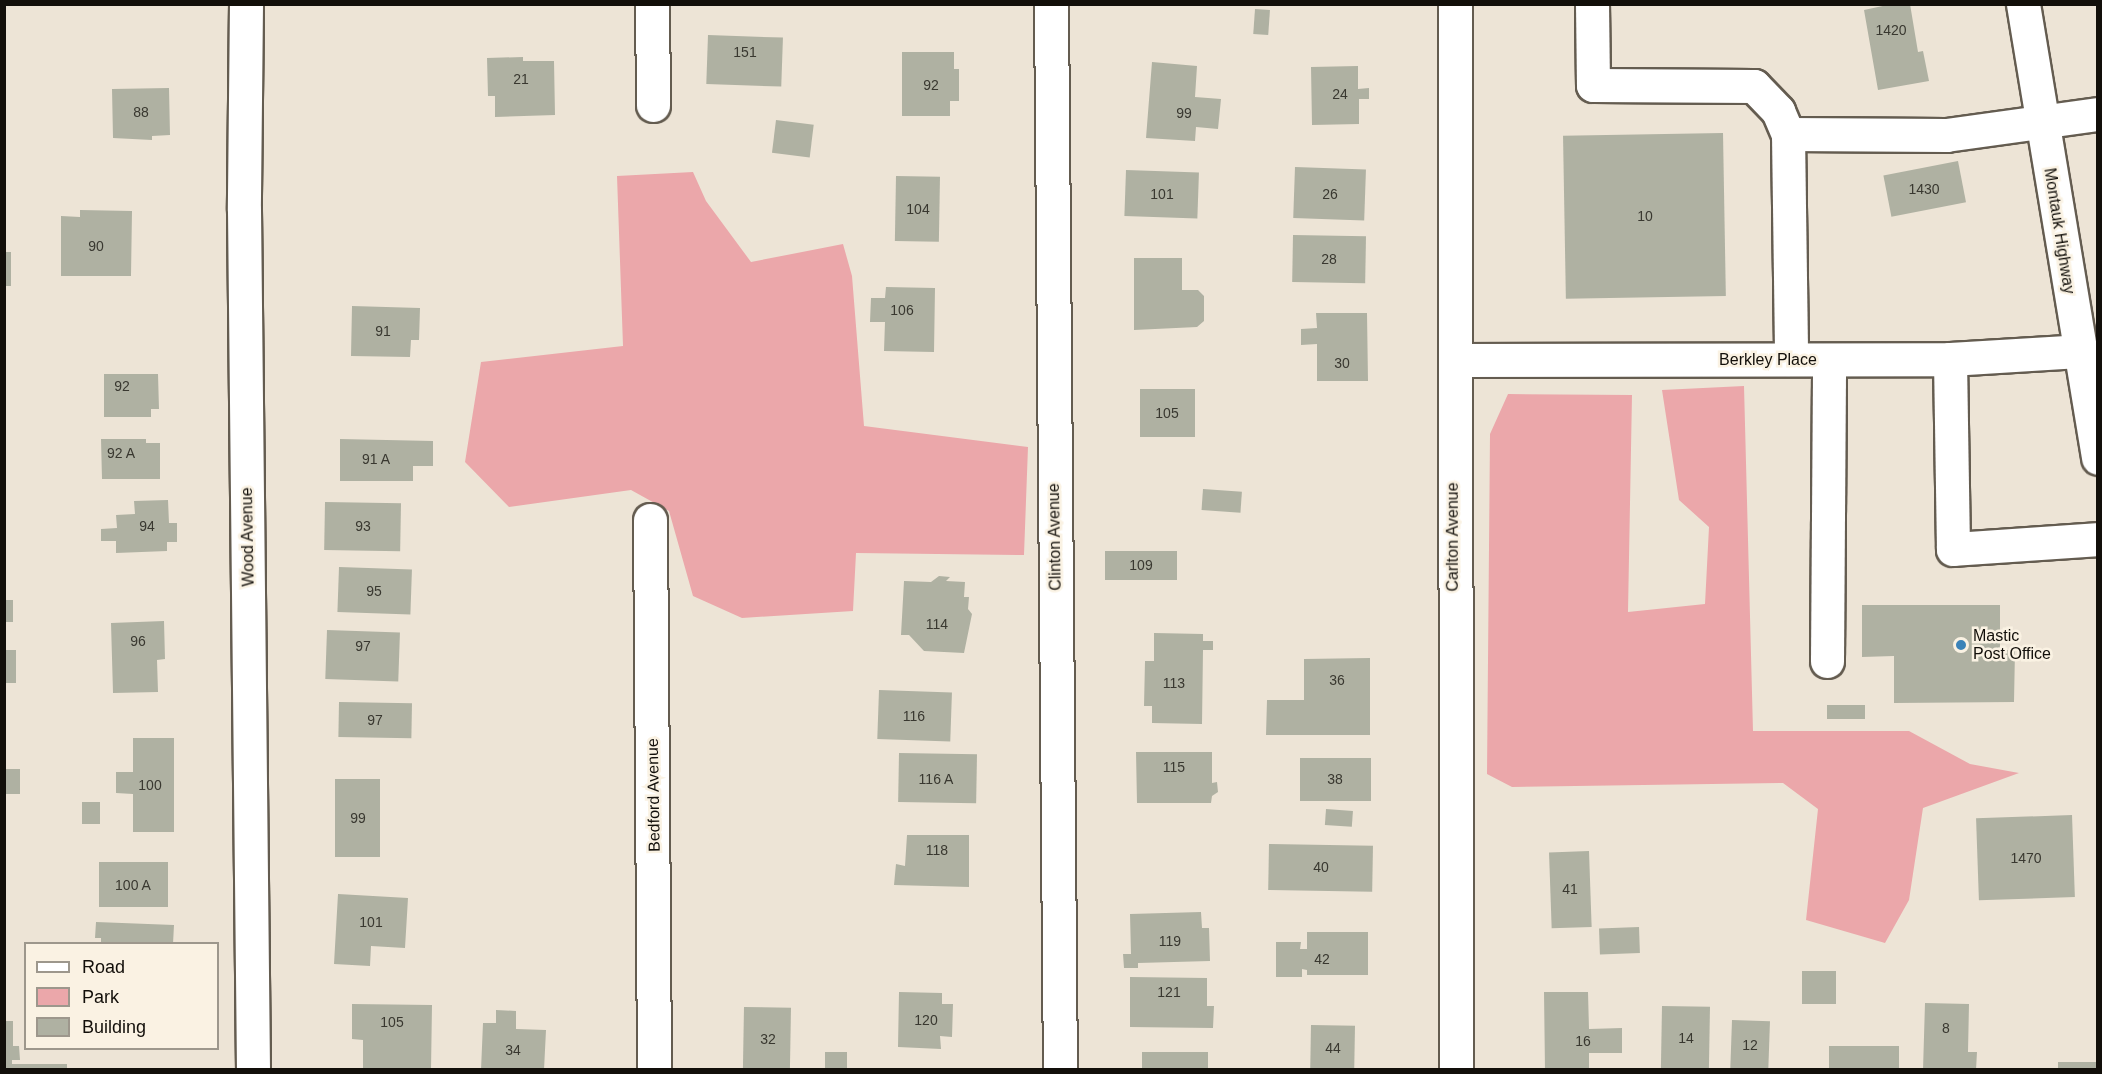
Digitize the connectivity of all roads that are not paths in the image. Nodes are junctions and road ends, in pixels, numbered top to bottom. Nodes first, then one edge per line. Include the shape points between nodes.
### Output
1 (246, 4) edge
2 (652, 4) edge
3 (1051, 4) edge
4 (1455, 4) edge
5 (1592, 4) edge
6 (2022, 4) edge
7 (653, 105) dead end
8 (2097, 114) edge
9 (2041, 120) junction
10 (1788, 134) junction
11 (2079, 351) junction
12 (1791, 359) junction
13 (1950, 359) junction
14 (1456, 360) junction
15 (1828, 360) junction
16 (2097, 458) edge
17 (650, 520) dead end
18 (2097, 539) edge
19 (1827, 661) dead end
20 (253, 1070) edge
21 (654, 1070) edge
22 (1060, 1070) edge
23 (1456, 1070) edge

1 - 20 street, Wood Avenue via 244,222
2 - 7 street
3 - 22 street, Clinton Avenue
4 - 14 street, Carlton Avenue
5 - 10 street via 1593,85 1754,86 1778,111
6 - 9 street, Montauk Highway
8 - 9 street
9 - 10 street via 1946,135
9 - 11 street, Montauk Highway
10 - 12 street
11 - 13 street, Berkley Place
11 - 16 street, Montauk Highway
12 - 14 street, Berkley Place
12 - 15 street, Berkley Place
13 - 15 street, Berkley Place
13 - 18 street via 1953,549
14 - 23 street, Carlton Avenue
15 - 19 street
17 - 21 street, Bedford Avenue

